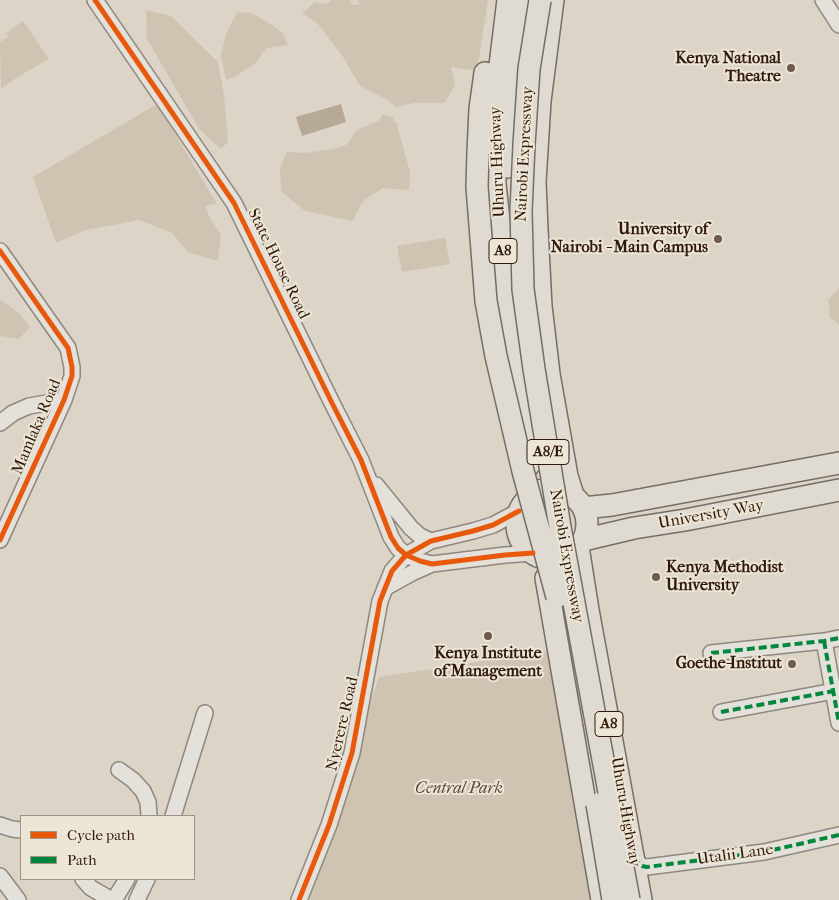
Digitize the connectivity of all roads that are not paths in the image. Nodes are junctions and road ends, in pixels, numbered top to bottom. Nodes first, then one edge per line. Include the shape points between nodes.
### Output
1 (95, 0) edge
2 (494, 0) edge
3 (508, 0) edge
4 (823, 0) edge
5 (540, 1) edge
6 (839, 25) edge
7 (0, 251) edge
8 (64, 400) junction
9 (0, 423) edge
10 (839, 463) edge
11 (364, 467) junction
12 (839, 490) edge
13 (578, 502) junction
14 (521, 507) junction
15 (391, 536) junction
16 (0, 540) edge
17 (431, 540) junction
18 (580, 544) junction
19 (537, 555) junction
20 (406, 556) junction
21 (432, 564) junction
22 (392, 570) junction
23 (386, 588) junction
24 (557, 597) junction
25 (832, 639) edge
26 (711, 653) dead end
27 (834, 691) junction
28 (721, 712) dead end
29 (204, 713) dead end
30 (839, 723) edge
31 (119, 770) dead end
32 (149, 815) edge
33 (173, 815) edge
34 (0, 825) edge
35 (20, 830) edge
36 (839, 835) edge
37 (633, 858) junction
38 (0, 876) edge
39 (84, 880) edge
40 (126, 880) edge
41 (147, 880) edge
42 (18, 900) edge
43 (113, 900) edge
44 (137, 900) edge
45 (299, 900) edge
46 (602, 900) edge
47 (613, 900) edge
48 (628, 900) edge
49 (641, 900) edge

1 - 11 street, State House Road via 234,203
2 - 24 highway, bridge via 480,109 478,153 486,301 516,443
3 - 14 highway, Uhuru Highway / A8 via 496,98 495,184 528,448 530,476
4 - 6 street
5 - 13 highway, A8 via 536,182 541,306 567,476
5 - 24 highway, Nairobi Expressway / A8/E, bridge via 518,53 507,190 510,277
5 - 48 highway, Nairobi Expressway / A8/E, bridge via 529,69 524,145 521,210 523,289 562,536
7 - 8 street, Mamlaka Road via 68,348 72,376
8 - 9 street via 29,406
8 - 16 street, Mamlaka Road
10 - 13 highway, University Way via 612,505
11 - 15 street, State House Road
11 - 17 street, State House Road via 411,528
12 - 18 highway, University Way via 634,528
13 - 14 highway via 556,489 544,490 533,494
13 - 18 highway, A8 via 586,517 586,529
14 - 17 street via 493,525
14 - 19 highway, A8 via 516,521 520,539
15 - 20 street, State House Road
15 - 22 street
17 - 20 street
18 - 19 highway via 561,557 552,559
18 - 37 highway, Uhuru Highway / A8
19 - 21 street via 505,555
19 - 46 highway, A8 via 546,577
20 - 21 street
20 - 22 street, Nyerere Road
21 - 23 street
22 - 23 street, Nyerere Road
23 - 45 street, Nyerere Road via 380,602 352,753
24 - 47 highway, Nairobi Expressway / A8/E, bridge
25 - 26 street
25 - 27 street
27 - 28 street
27 - 30 street
29 - 33 street
31 - 32 street via 143,791
34 - 35 street
36 - 37 street, Utalii Lane via 764,852 647,867
37 - 49 highway, Uhuru Highway / A8
38 - 42 street
39 - 43 street via 91,888
40 - 43 street
41 - 44 street

